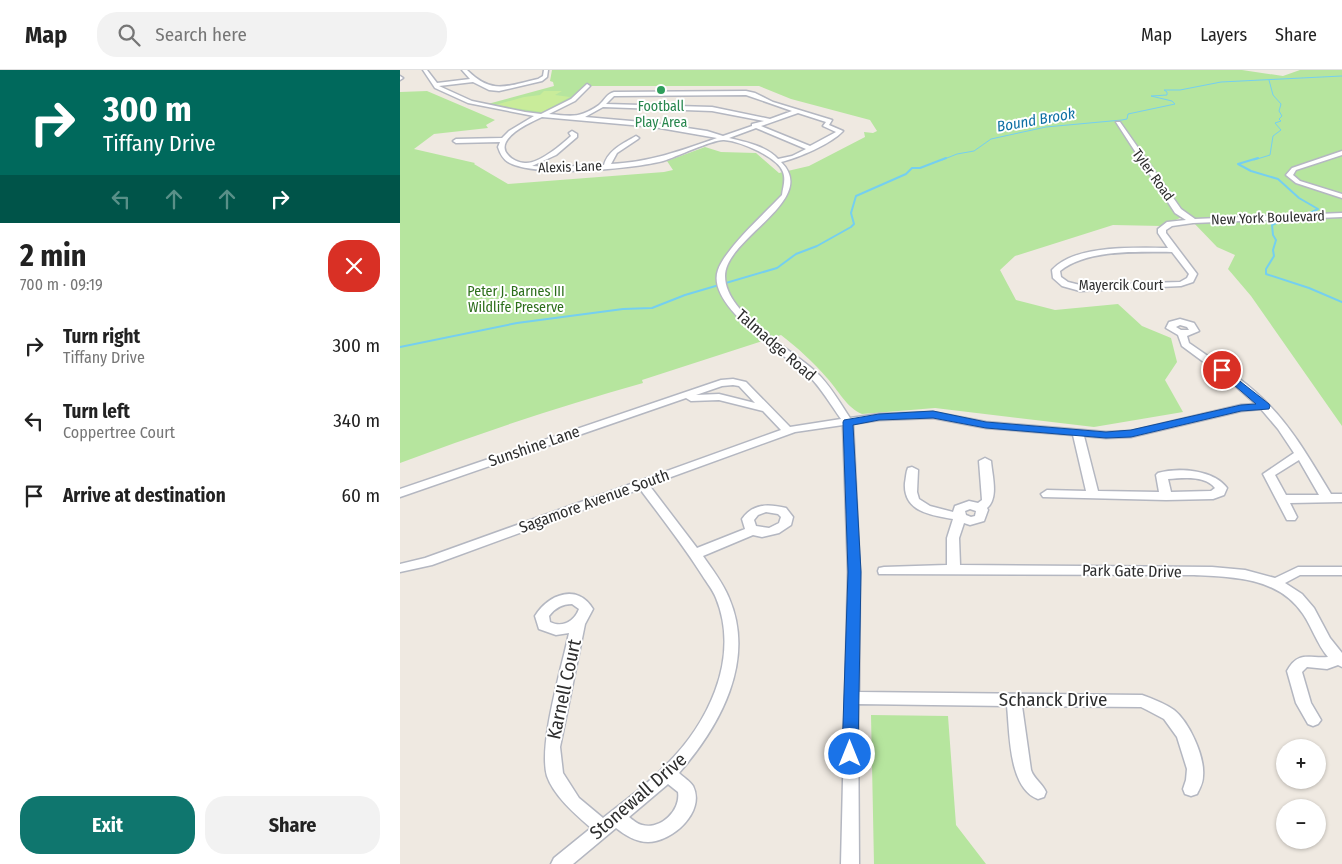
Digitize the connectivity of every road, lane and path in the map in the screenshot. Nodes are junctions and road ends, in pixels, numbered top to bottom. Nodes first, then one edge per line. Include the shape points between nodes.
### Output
1 (425, 70) edge
2 (464, 70) edge
3 (546, 70) edge
4 (473, 80) junction
5 (437, 86) junction
6 (586, 86) dead end
7 (602, 105) junction
8 (780, 106) junction
9 (645, 108) junction
10 (672, 108) junction
11 (701, 108) junction
12 (764, 109) dead end
13 (798, 111) junction
14 (788, 114) junction
15 (541, 116) junction
16 (578, 119) junction
17 (627, 120) dead end
18 (768, 120) junction
19 (1118, 123) dead end
20 (754, 125) junction
21 (825, 125) junction
22 (572, 133) dead end
23 (723, 136) junction
24 (636, 138) dead end
25 (503, 140) junction
26 (456, 141) dead end
27 (812, 149) junction
28 (1342, 153) edge
29 (777, 161) junction
30 (607, 166) junction
31 (524, 167) junction
32 (1342, 196) edge
33 (1342, 215) edge
34 (1193, 221) junction
35 (1174, 250) junction
36 (1182, 333) dead end
37 (669, 400) junction
38 (1265, 406) junction
39 (766, 408) junction
40 (848, 422) junction
41 (788, 431) junction
42 (1078, 434) junction
43 (1300, 454) junction
44 (985, 462) dead end
45 (912, 470) dead end
46 (642, 484) junction
47 (400, 493) edge
48 (1047, 494) dead end
49 (1093, 495) junction
50 (1166, 496) dead end
51 (1327, 498) junction
52 (1342, 498) edge
53 (1282, 499) junction
54 (960, 517) junction
55 (1291, 517) dead end
56 (753, 530) dead end
57 (695, 554) junction
58 (400, 568) edge
59 (954, 569) junction
60 (884, 571) dead end
61 (1340, 571) dead end
62 (1278, 585) junction
63 (578, 623) dead end
64 (1341, 660) edge
65 (850, 698) junction
66 (1014, 699) junction
67 (1313, 720) dead end
68 (668, 774) junction
69 (1191, 789) dead end
70 (1038, 792) dead end
71 (609, 822) junction
72 (560, 864) edge
73 (850, 864) edge

1 - 5 street
2 - 4 street
3 - 4 street via 545,76 532,82 482,86
4 - 5 street
5 - 15 street via 470,102
6 - 15 street via 574,100
7 - 8 street via 614,94 737,93 753,94
7 - 9 street
7 - 16 street
8 - 12 street
8 - 13 street
9 - 10 street
9 - 17 street
10 - 11 street
10 - 11 street via 666,114 694,116
11 - 18 street
13 - 14 street, Alexis Lane
13 - 21 street via 830,121
14 - 18 street, Alexis Lane
14 - 21 street
15 - 16 street
15 - 25 street via 511,131
16 - 23 street via 670,127
18 - 20 street, Alexis Lane
19 - 34 street, Tyler Road via 1178,211
20 - 23 street, Alexis Lane
20 - 27 street
21 - 27 street via 840,131
22 - 31 street via 574,137 554,154
23 - 29 street via 752,146
23 - 30 street, Alexis Lane via 651,162
24 - 30 street via 612,153
25 - 26 street
25 - 31 street, Alexis Lane via 503,154
27 - 29 street
28 - 32 street via 1294,169 1289,175 1298,182
29 - 40 street, Talmadge Road via 788,175 785,195 728,256 721,280 727,299 736,311 813,375
30 - 31 street, Alexis Lane via 551,170
33 - 34 street, New York Boulevard
34 - 35 street, Mayercik Court via 1170,224 1162,229
35 - 35 street, Mayercik Court via 1193,274 1190,280 1174,285 1089,288 1065,284 1056,274 1061,265 1101,252
36 - 38 street via 1185,344 1228,374
37 - 39 street, Sunshine Lane via 719,397
37 - 39 street, Sunshine Lane via 733,382 742,384
37 - 47 street, Sunshine Lane
38 - 42 street, Sagamore Avenue South via 1241,408 1131,434
38 - 43 street
39 - 41 street, Sunshine Lane
40 - 41 street, Sagamore Avenue South
40 - 42 street, Sagamore Avenue South via 933,415 986,425
40 - 65 street via 854,572
41 - 46 street, Sagamore Avenue South
42 - 49 street
43 - 51 street
43 - 53 street via 1269,474
44 - 54 street via 987,502 980,508 961,507 958,511
45 - 54 street via 912,497 915,502
46 - 57 street, Stonewall Drive
46 - 58 street, Sagamore Avenue South via 427,562
48 - 49 street
49 - 50 street
51 - 52 street
51 - 53 street
53 - 55 street
54 - 59 street via 952,538
56 - 57 street
57 - 68 street, Stonewall Drive via 722,597 729,615 731,660 715,711 700,736
59 - 60 street, Park Gate Drive
59 - 62 street, Park Gate Drive via 1196,572 1252,576
61 - 62 street via 1298,571 1280,580
62 - 64 street, Park Gate Drive via 1305,606 1330,649
63 - 71 street, Karnell Court via 552,747 555,775 573,803
64 - 67 street via 1327,663 1310,660 1300,663 1294,671
65 - 66 street, Schanck Drive
65 - 73 street
66 - 69 street, Schanck Drive via 1131,700 1163,710 1180,725 1186,736 1195,768 1196,780
66 - 70 street via 1023,770 1027,781
68 - 71 street, Stonewall Drive
68 - 71 street, Karnell Court via 686,789 687,802 685,809 664,830 648,834
71 - 72 street, Stonewall Drive

